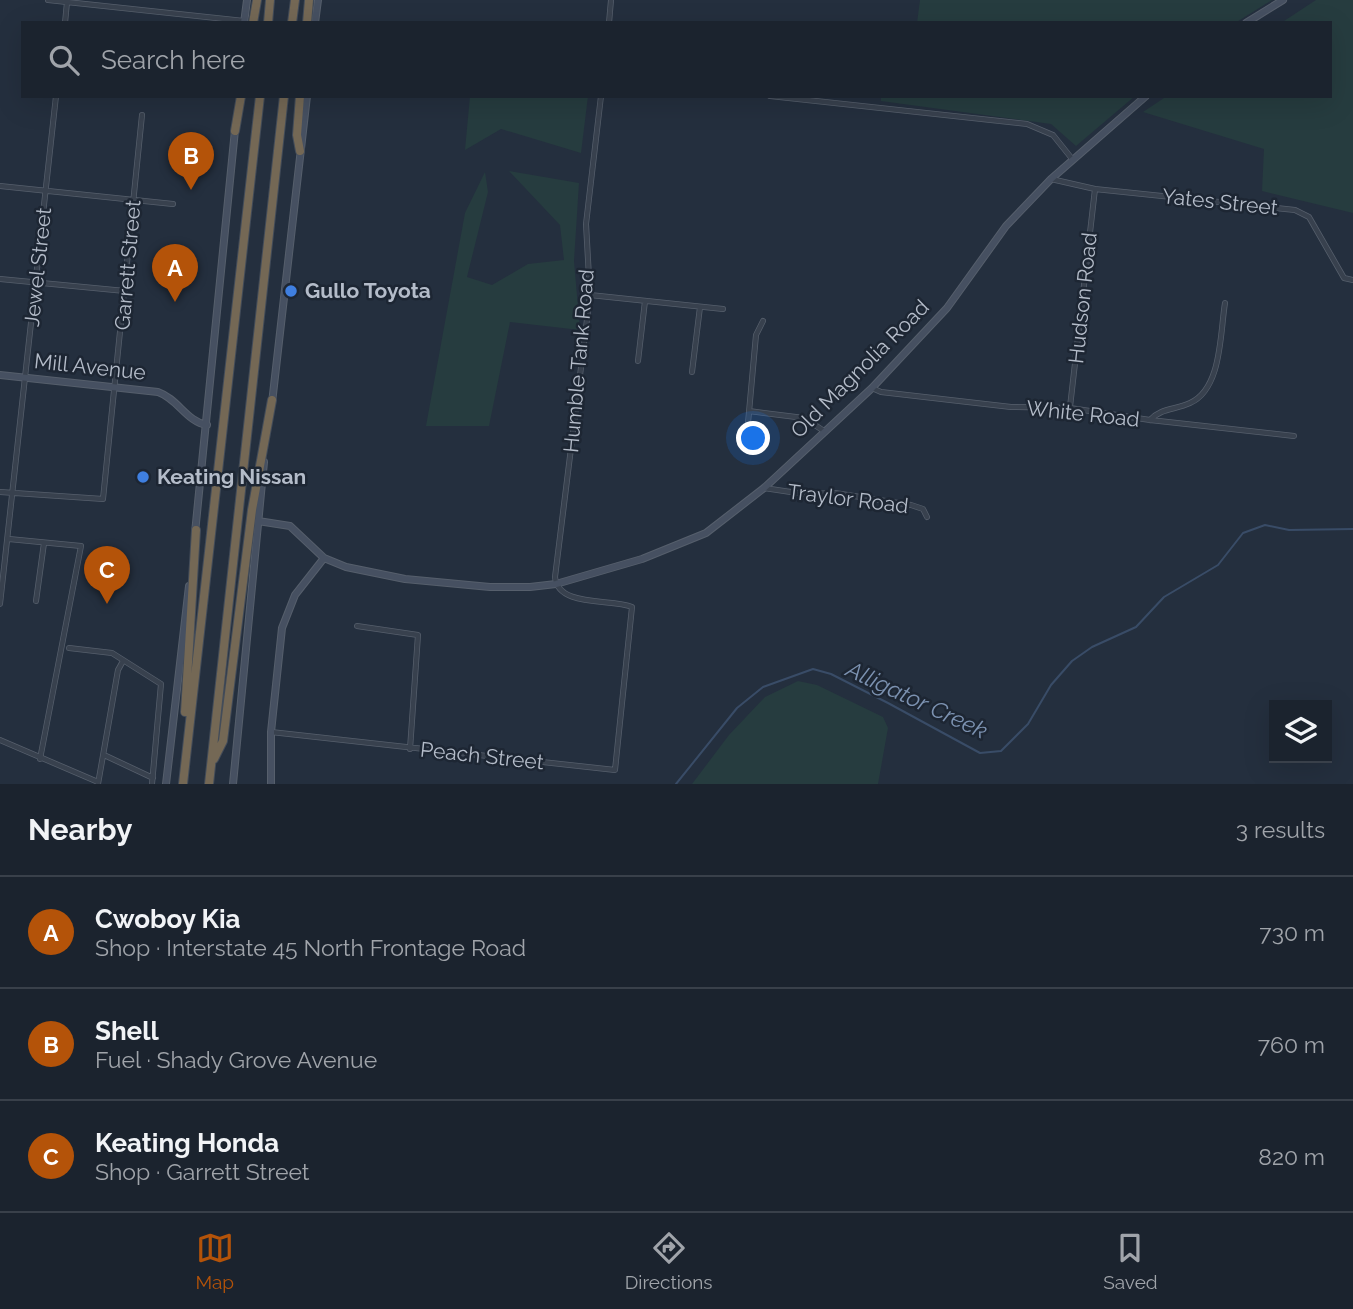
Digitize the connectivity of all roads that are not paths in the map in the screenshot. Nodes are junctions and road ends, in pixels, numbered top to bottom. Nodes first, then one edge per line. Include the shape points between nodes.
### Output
1 (48, 0) edge
2 (247, 0) edge
3 (257, 0) edge
4 (270, 0) edge
5 (295, 0) edge
6 (309, 0) edge
7 (318, 0) edge
8 (611, 0) edge
9 (1283, 0) edge
10 (67, 2) junction
11 (65, 21) edge
12 (238, 21) edge
13 (247, 21) edge
14 (247, 21) edge
15 (268, 21) edge
16 (292, 21) edge
17 (307, 21) edge
18 (315, 21) edge
19 (609, 21) edge
20 (1249, 21) edge
21 (56, 98) edge
22 (239, 98) edge
23 (260, 98) edge
24 (284, 98) edge
25 (300, 98) edge
26 (307, 98) edge
27 (601, 98) edge
28 (789, 98) edge
29 (1144, 98) edge
30 (142, 115) dead end
31 (235, 131) joint
32 (300, 151) junction
33 (1073, 160) junction
34 (1051, 179) junction
35 (0, 186) edge
36 (1095, 189) junction
37 (45, 191) junction
38 (134, 200) junction
39 (173, 204) dead end
40 (0, 279) edge
41 (1353, 281) edge
42 (36, 283) junction
43 (125, 291) junction
44 (590, 295) junction
45 (645, 301) junction
46 (1225, 303) dead end
47 (700, 307) junction
48 (723, 309) dead end
49 (763, 321) dead end
50 (638, 361) dead end
51 (692, 372) dead end
52 (0, 375) edge
53 (26, 378) junction
54 (116, 386) junction
55 (872, 388) junction
56 (272, 400) junction
57 (1070, 408) junction
58 (749, 411) junction
59 (1150, 420) junction
60 (207, 425) junction
61 (824, 431) junction
62 (752, 433) dead end
63 (1294, 436) dead end
64 (764, 488) junction
65 (0, 492) edge
66 (13, 493) junction
67 (927, 517) dead end
68 (258, 521) junction
69 (196, 530) junction
70 (9, 539) junction
71 (44, 543) junction
72 (324, 558) junction
73 (556, 584) junction
74 (36, 601) dead end
75 (0, 604) edge
76 (357, 626) dead end
77 (69, 648) dead end
78 (123, 661) junction
79 (271, 732) junction
80 (0, 740) edge
81 (410, 749) junction
82 (104, 754) junction
83 (40, 759) junction
84 (184, 766) junction
85 (210, 768) junction
86 (152, 781) edge
87 (98, 783) edge
88 (166, 784) edge
89 (183, 784) edge
90 (209, 784) edge
91 (233, 784) edge
92 (271, 784) edge

1 - 10 street
2 - 13 street
3 - 14 highway
4 - 15 highway
5 - 16 highway
6 - 17 highway
7 - 18 street
8 - 19 street
9 - 20 street
10 - 11 street
10 - 12 street
21 - 37 street, Jewel Street
22 - 31 highway
23 - 84 highway
24 - 85 highway
25 - 32 highway
26 - 32 street
27 - 44 street, Humble Tank Road via 586,224
28 - 33 street via 1018,122 1053,135
29 - 33 street, Old Magnolia Road
30 - 38 street, Garrett Street
31 - 60 street
32 - 56 street
33 - 34 street, Old Magnolia Road
34 - 36 street, Yates Street
34 - 55 street, Old Magnolia Road via 1006,226 947,308
35 - 37 street
36 - 41 street, Yates Street via 1295,209 1309,217 1344,278
36 - 57 street, Hudson Road
37 - 38 street
37 - 42 street, Jewel Street
38 - 39 street
38 - 43 street, Garrett Street
40 - 42 street
42 - 43 street
42 - 53 street, Jewel Street
43 - 54 street, Garrett Street
44 - 45 street
44 - 73 street, Humble Tank Road
45 - 47 street
45 - 50 street
46 - 59 street via 1213,374 1205,390 1193,402 1159,412
47 - 48 street
47 - 51 street
49 - 58 street via 757,332
52 - 53 street, Mill Avenue
53 - 54 street, Mill Avenue
53 - 66 street, Jewel Street
54 - 60 street, Mill Avenue via 166,395 199,424
54 - 66 street, Garrett Street via 103,499
55 - 57 street, White Road via 1011,407
55 - 61 street, Old Magnolia Road
56 - 68 street
56 - 85 highway via 251,510 223,741
57 - 59 street, White Road
58 - 61 street via 804,418
58 - 62 street
59 - 63 street, White Road
60 - 69 street
61 - 64 street, Old Magnolia Road
64 - 67 street, Traylor Road via 911,505 923,509
64 - 73 street, Old Magnolia Road via 724,522 690,540
65 - 66 street
66 - 70 street, Jewel Street
68 - 72 street via 290,526
68 - 91 street
69 - 84 highway
69 - 88 street
70 - 71 street
70 - 75 street, Jewel Street
71 - 74 street
71 - 83 street via 81,546
72 - 73 street, Old Magnolia Road via 346,567 443,584
72 - 79 street via 286,612
73 - 81 street, Peach Street via 573,597 632,607 615,770
76 - 81 street via 418,635
77 - 78 street via 112,653
78 - 82 street
78 - 86 street via 161,684
79 - 81 street, Peach Street
79 - 92 street
80 - 83 street
82 - 86 street
82 - 87 street
83 - 87 street
84 - 89 highway
85 - 90 highway

